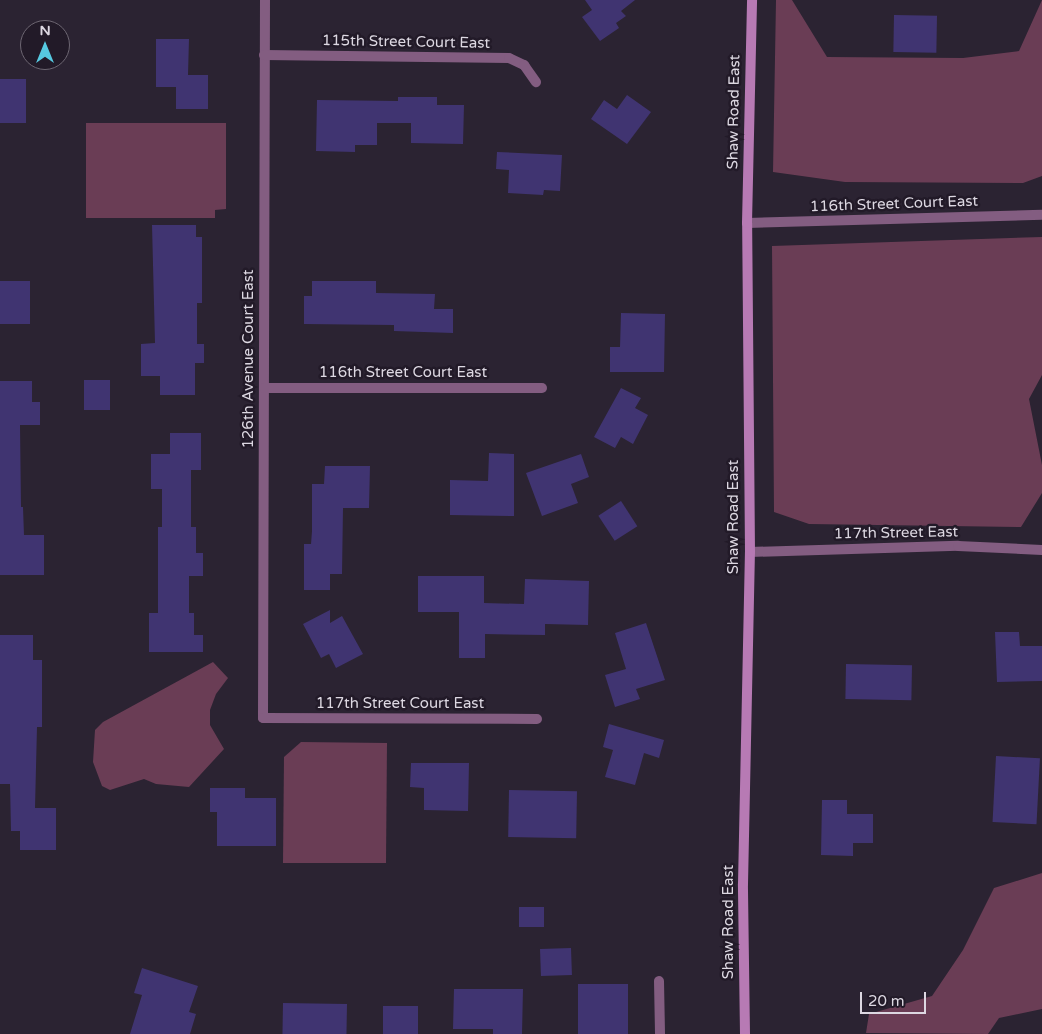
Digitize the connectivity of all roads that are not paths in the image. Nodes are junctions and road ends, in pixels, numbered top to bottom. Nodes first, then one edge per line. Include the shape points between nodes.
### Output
1 (264, 0) edge
2 (752, 0) edge
3 (264, 56) junction
4 (536, 82) dead end
5 (1042, 215) edge
6 (747, 223) junction
7 (264, 388) junction
8 (542, 388) dead end
9 (1042, 550) edge
10 (750, 552) junction
11 (263, 718) joint
12 (537, 719) dead end
13 (659, 981) dead end
14 (660, 1034) edge
15 (745, 1034) edge

1 - 3 street, 126th Avenue Court East
2 - 6 main road, Shaw Road East
3 - 4 street, 115th Street Court East via 509,58 524,65
3 - 7 street, 126th Avenue Court East
5 - 6 street, 116th Street Court East
6 - 10 main road, Shaw Road East
7 - 8 street, 116th Street Court East
7 - 11 street, 126th Avenue Court East
9 - 10 street, 117th Street East via 958,546
10 - 15 main road, Shaw Road East via 743,884
11 - 12 street, 117th Street Court East
13 - 14 street

